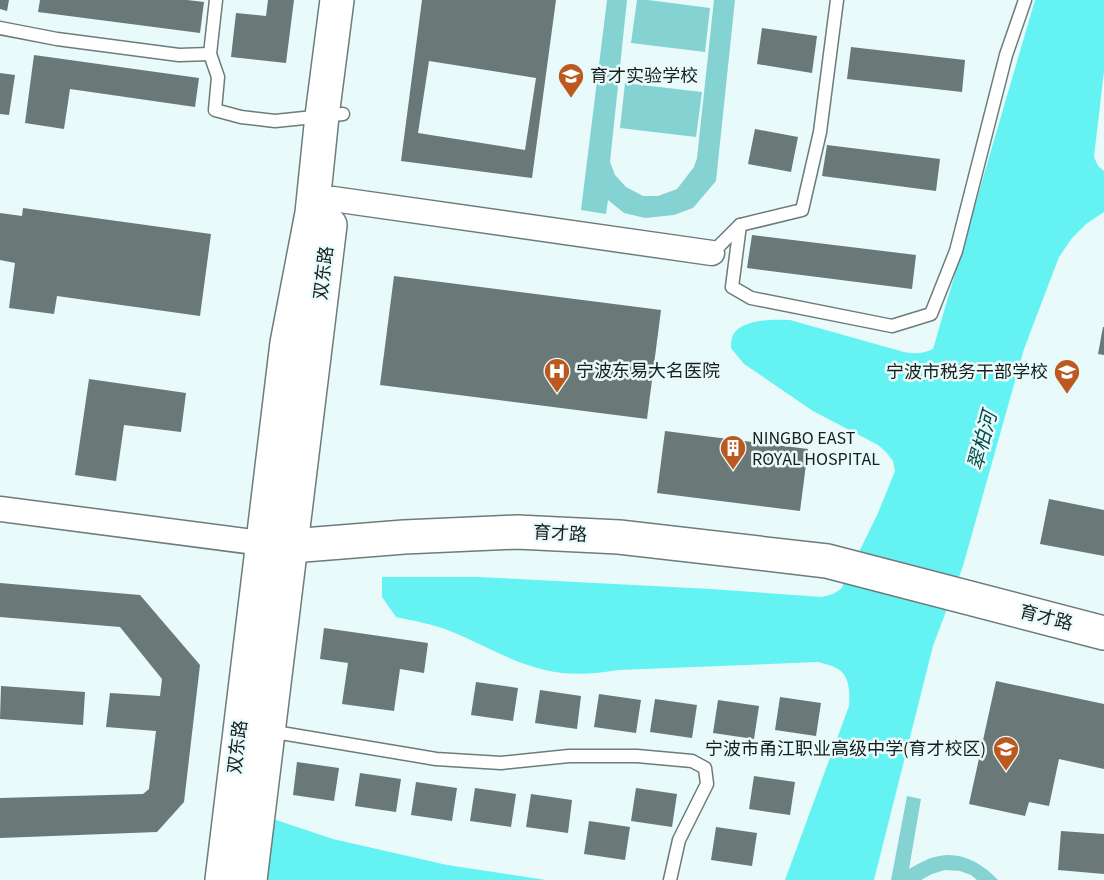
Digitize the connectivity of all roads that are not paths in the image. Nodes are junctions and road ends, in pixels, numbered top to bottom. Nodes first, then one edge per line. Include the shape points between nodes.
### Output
1 (216, 0) edge
2 (337, 0) edge
3 (357, 0) edge
4 (837, 0) edge
5 (1025, 0) edge
6 (0, 28) edge
7 (210, 54) junction
8 (333, 115) junction
9 (333, 199) junction
10 (740, 225) junction
11 (712, 253) joint
12 (0, 509) edge
13 (277, 545) junction
14 (1104, 633) edge
15 (268, 731) junction
16 (222, 880) edge
17 (250, 880) edge
18 (670, 880) edge

1 - 7 lane
2 - 8 main road, 双东路
3 - 8 main road, 双东路
4 - 10 lane via 820,132 802,210
5 - 10 lane via 1006,55 956,251 932,314 892,326 751,298 732,287
6 - 7 lane via 179,55
7 - 8 lane via 218,77 215,110 275,121
8 - 9 main road, 双东路
8 - 13 main road, 双东路 via 287,343
9 - 11 street
9 - 13 main road, 双东路
10 - 11 lane
12 - 13 street
13 - 14 main road, 育才路 via 517,532 619,537 827,561
13 - 15 main road, 双东路
13 - 16 main road, 双东路
15 - 17 main road, 双东路
15 - 18 lane via 436,759 501,763 569,756 637,756 692,761 705,768 707,784 679,840

